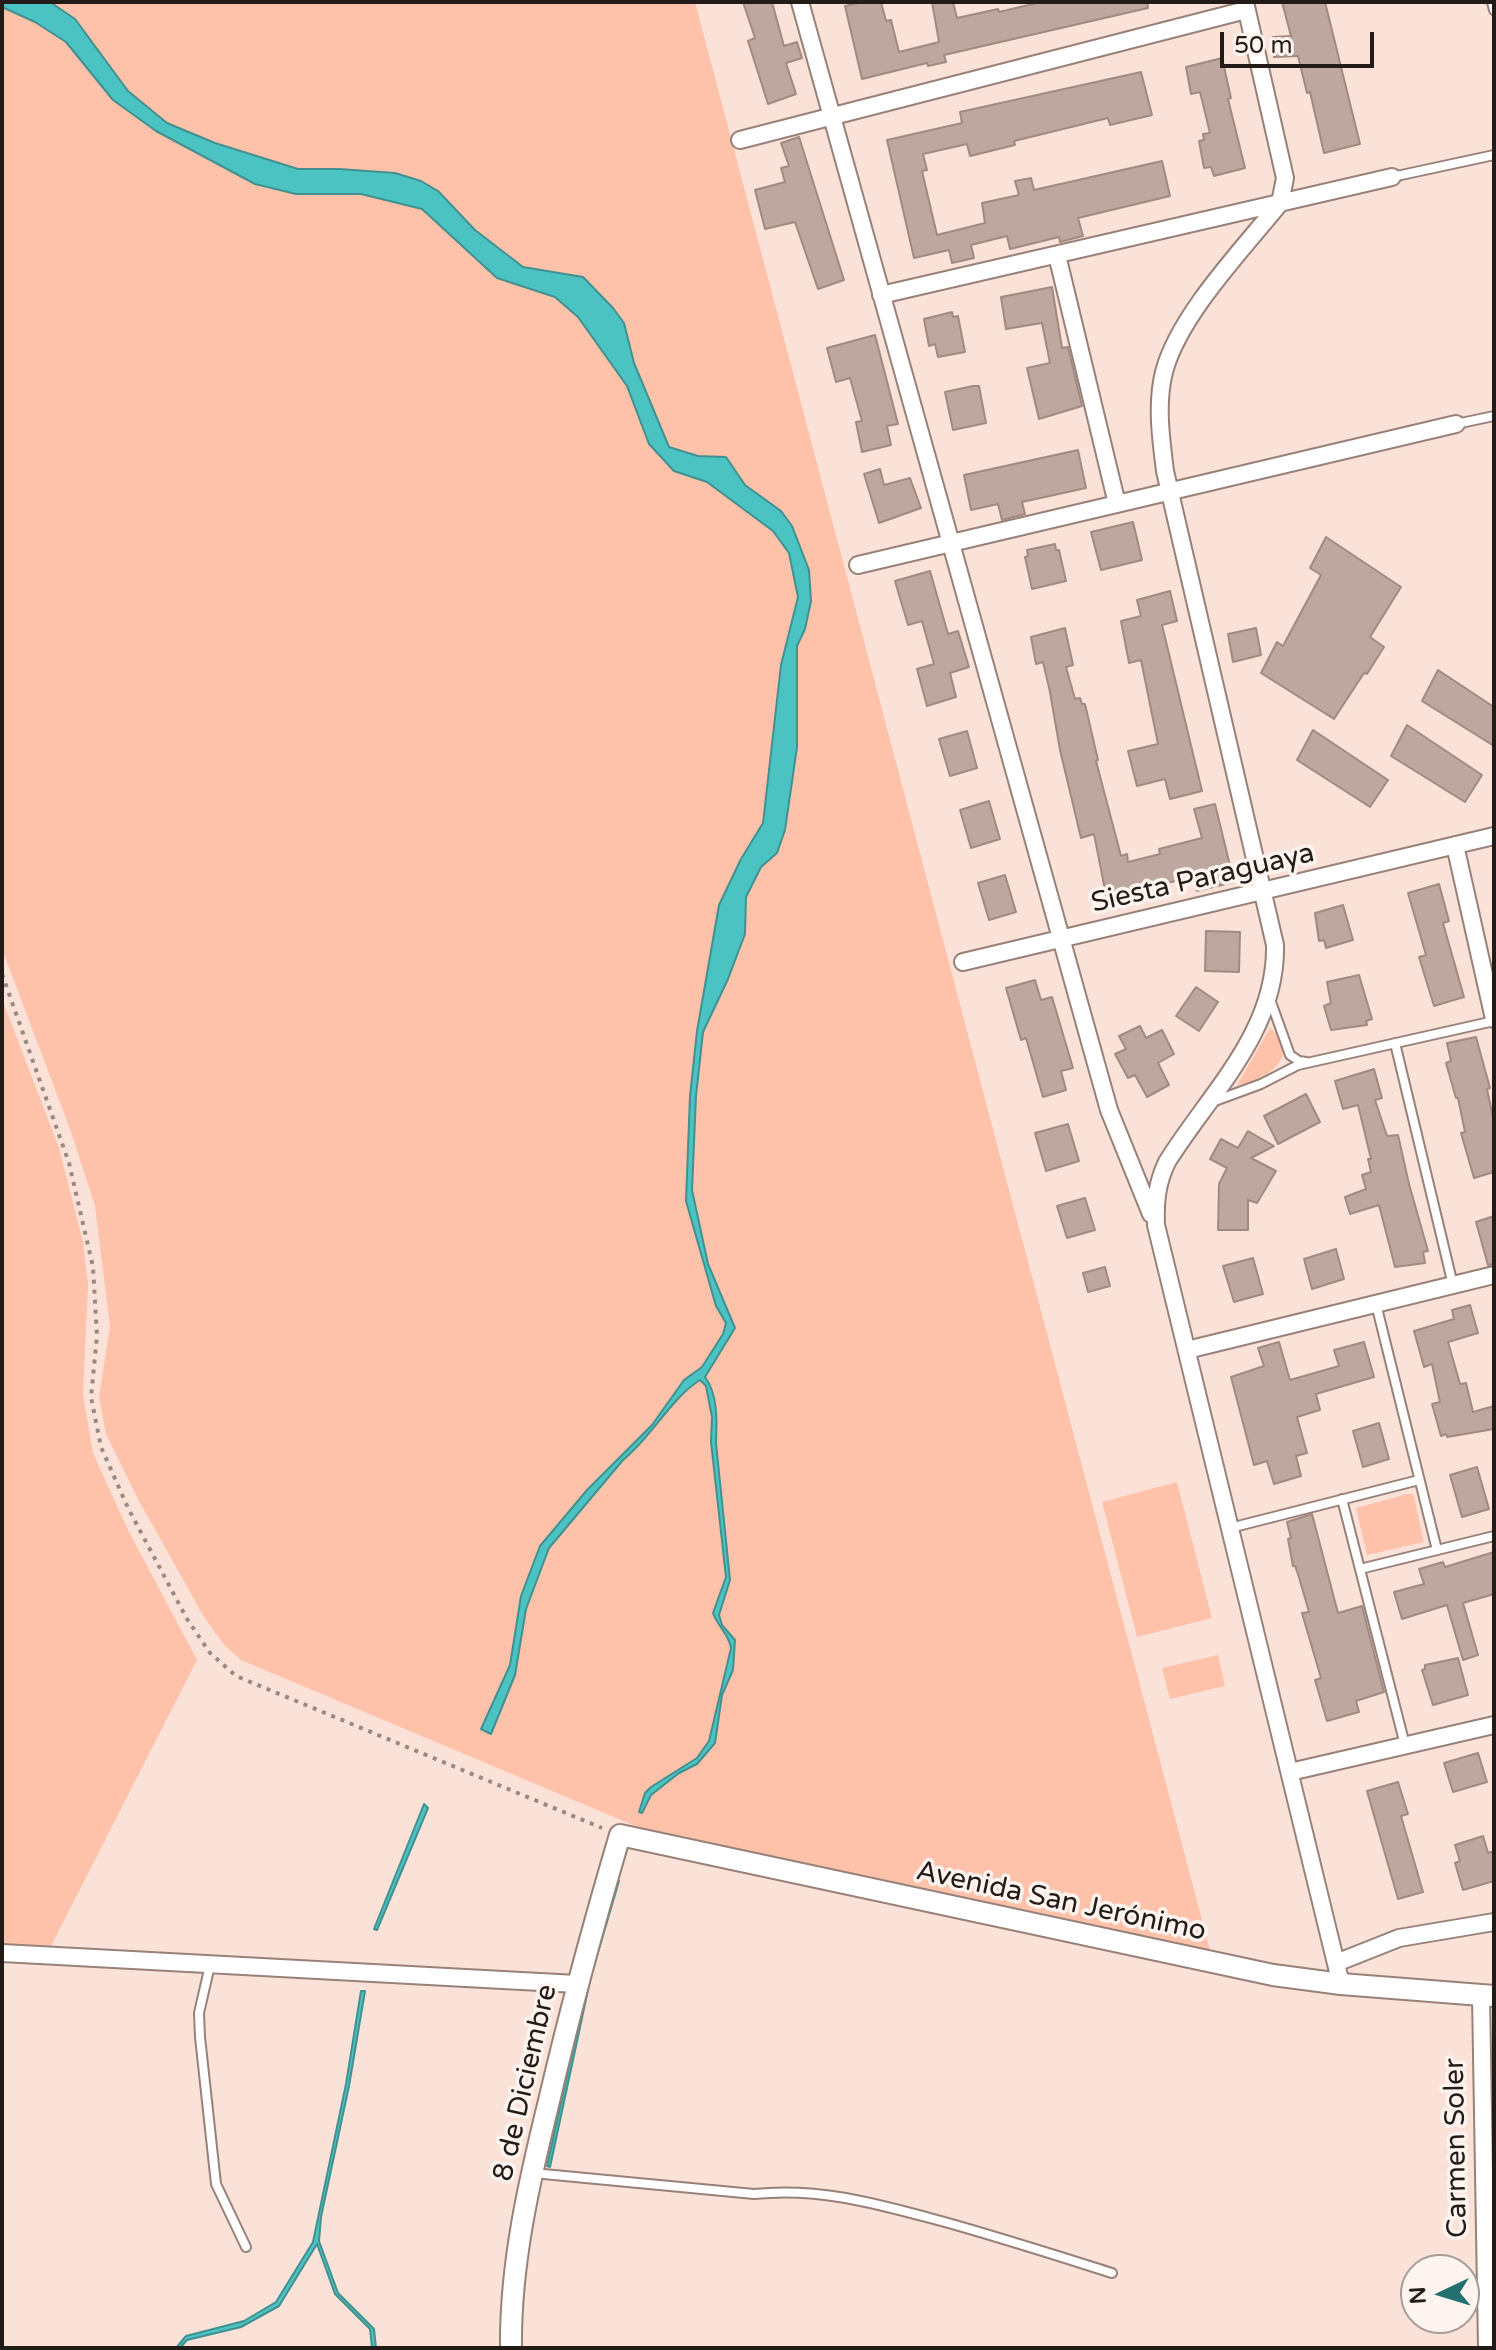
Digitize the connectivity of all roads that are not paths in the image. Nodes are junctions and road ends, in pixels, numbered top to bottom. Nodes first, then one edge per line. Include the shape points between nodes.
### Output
1 (800, 2) edge
2 (1492, 2) edge
3 (1246, 6) edge
4 (1494, 10) edge
5 (832, 117) junction
6 (740, 140) dead end
7 (1494, 155) edge
8 (1392, 177) joint
9 (1280, 203) junction
10 (1057, 255) junction
11 (881, 295) junction
12 (1494, 416) edge
13 (1456, 424) joint
14 (1169, 492) junction
15 (1117, 504) junction
16 (951, 544) junction
17 (858, 565) dead end
18 (1494, 836) edge
19 (1455, 845) junction
20 (1262, 891) junction
21 (1061, 939) junction
22 (963, 962) dead end
23 (1271, 991) junction
24 (1494, 1020) edge
25 (1395, 1043) junction
26 (1311, 1062) junction
27 (1208, 1103) junction
28 (1156, 1225) junction
29 (1494, 1275) edge
30 (1453, 1285) junction
31 (1376, 1304) junction
32 (1187, 1350) junction
33 (1419, 1480) junction
34 (1342, 1499) junction
35 (1230, 1528) junction
36 (1494, 1536) edge
37 (1437, 1550) junction
38 (1360, 1569) junction
39 (1494, 1725) edge
40 (1405, 1746) junction
41 (1290, 1772) junction
42 (620, 1835) joint
43 (1494, 1922) edge
44 (2, 1953) edge
45 (1336, 1963) junction
46 (210, 1964) junction
47 (577, 1984) junction
48 (1341, 1984) junction
49 (1487, 1995) edge
50 (532, 2173) junction
51 (246, 2247) dead end
52 (1112, 2273) dead end
53 (511, 2348) edge
54 (1487, 2348) edge

1 - 5 street
2 - 4 lane
3 - 5 street
3 - 9 street via 1285,178
5 - 6 street
5 - 11 street
7 - 8 lane
8 - 9 street
9 - 10 street
9 - 14 street via 1200,302 1164,371 1159,420
10 - 11 street
10 - 15 street
11 - 16 street
12 - 13 lane
13 - 14 street
14 - 15 street
14 - 20 street
15 - 16 street
16 - 17 street
16 - 21 street
18 - 19 street, Siesta Paraguaya
19 - 20 street, Siesta Paraguaya
19 - 24 street
20 - 21 street, Siesta Paraguaya
20 - 23 street via 1275,945
21 - 22 street, Siesta Paraguaya
21 - 28 street via 1109,1110
23 - 26 lane via 1272,1009 1290,1055
23 - 27 street via 1256,1033
24 - 25 lane
25 - 26 lane
25 - 30 lane
26 - 27 lane
27 - 28 street via 1158,1180
28 - 32 street
29 - 30 street
30 - 31 street
31 - 32 street
31 - 33 lane
32 - 35 street
33 - 34 lane
33 - 37 lane
34 - 35 lane
34 - 38 lane
35 - 41 street
36 - 37 lane
37 - 38 lane
38 - 40 lane
39 - 40 street
40 - 41 street
41 - 45 street
42 - 47 street, 8 de Diciembre
42 - 48 street, Avenida San Jerónimo via 1193,1959
43 - 45 street via 1399,1938
44 - 46 street
45 - 48 street
46 - 47 street
46 - 51 lane via 199,2013 216,2184
47 - 50 street, 8 de Diciembre
48 - 49 street, Avenida San Jerónimo
49 - 54 street, Carmen Soler
50 - 52 lane via 754,2194 819,2192 919,2215
50 - 53 street, 8 de Diciembre via 512,2289

